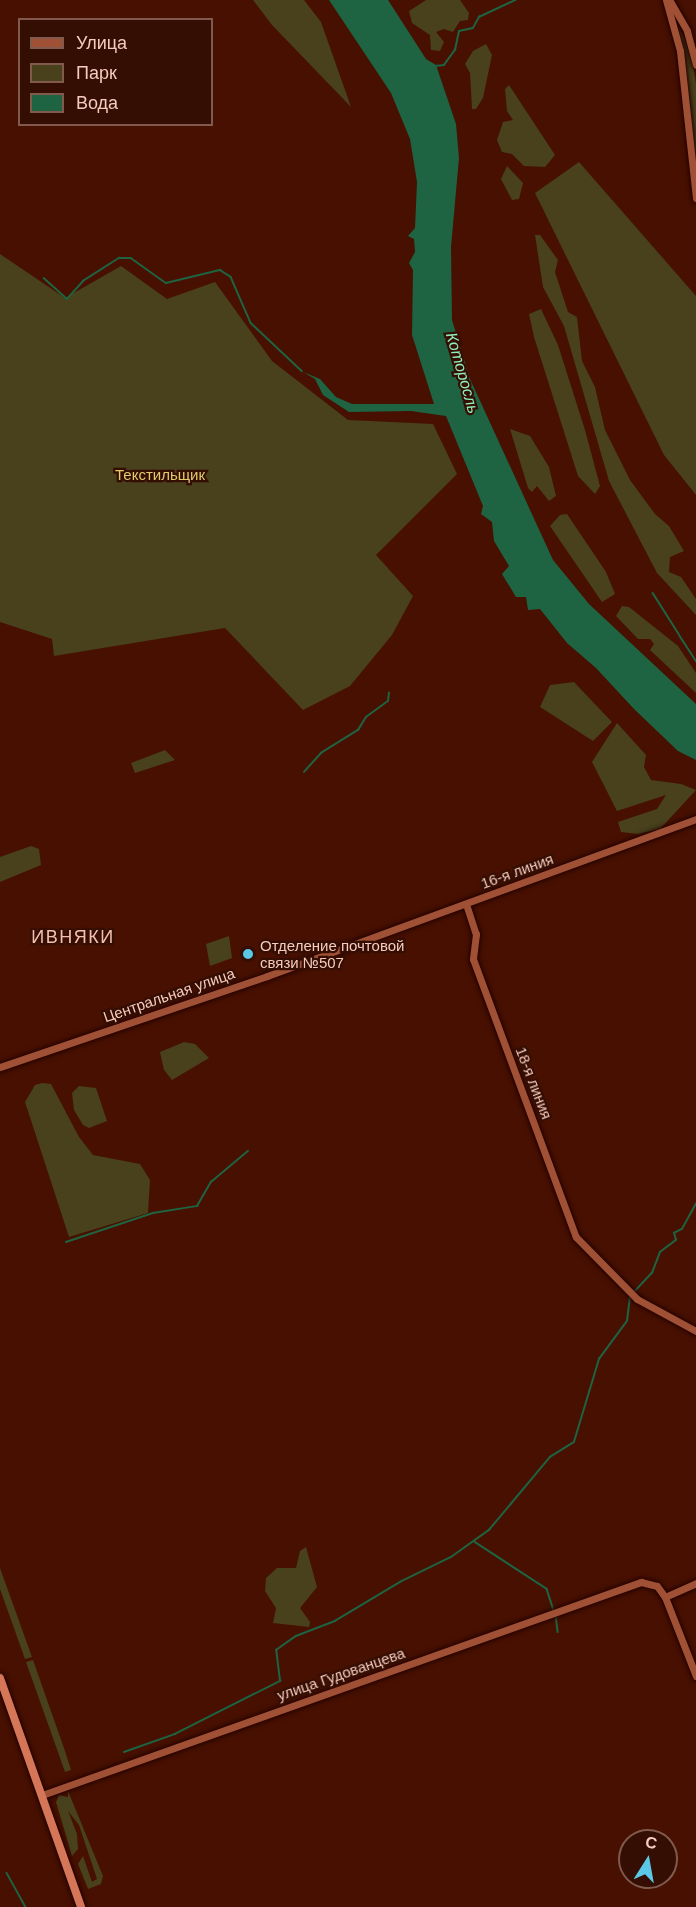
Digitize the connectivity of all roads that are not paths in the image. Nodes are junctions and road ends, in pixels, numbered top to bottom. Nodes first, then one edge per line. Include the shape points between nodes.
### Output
1 (668, 0) edge
2 (678, 21) junction
3 (696, 65) edge
4 (696, 198) edge
5 (696, 819) edge
6 (466, 904) junction
7 (348, 946) joint
8 (0, 1068) edge
9 (696, 1331) edge
10 (696, 1583) edge
11 (665, 1597) junction
12 (696, 1676) edge
13 (0, 1678) edge
14 (42, 1795) junction
15 (81, 1907) edge

1 - 2 street
2 - 3 street
2 - 4 street
5 - 6 street, 16-я линия
6 - 7 street, 16-я линия
6 - 9 street, 18-я линия via 476,934 474,959 576,1238 632,1295
7 - 8 street, Центральная улица
10 - 11 street
11 - 12 street
11 - 14 street, улица Гудованцева via 650,1582
13 - 14 highway
14 - 15 highway

